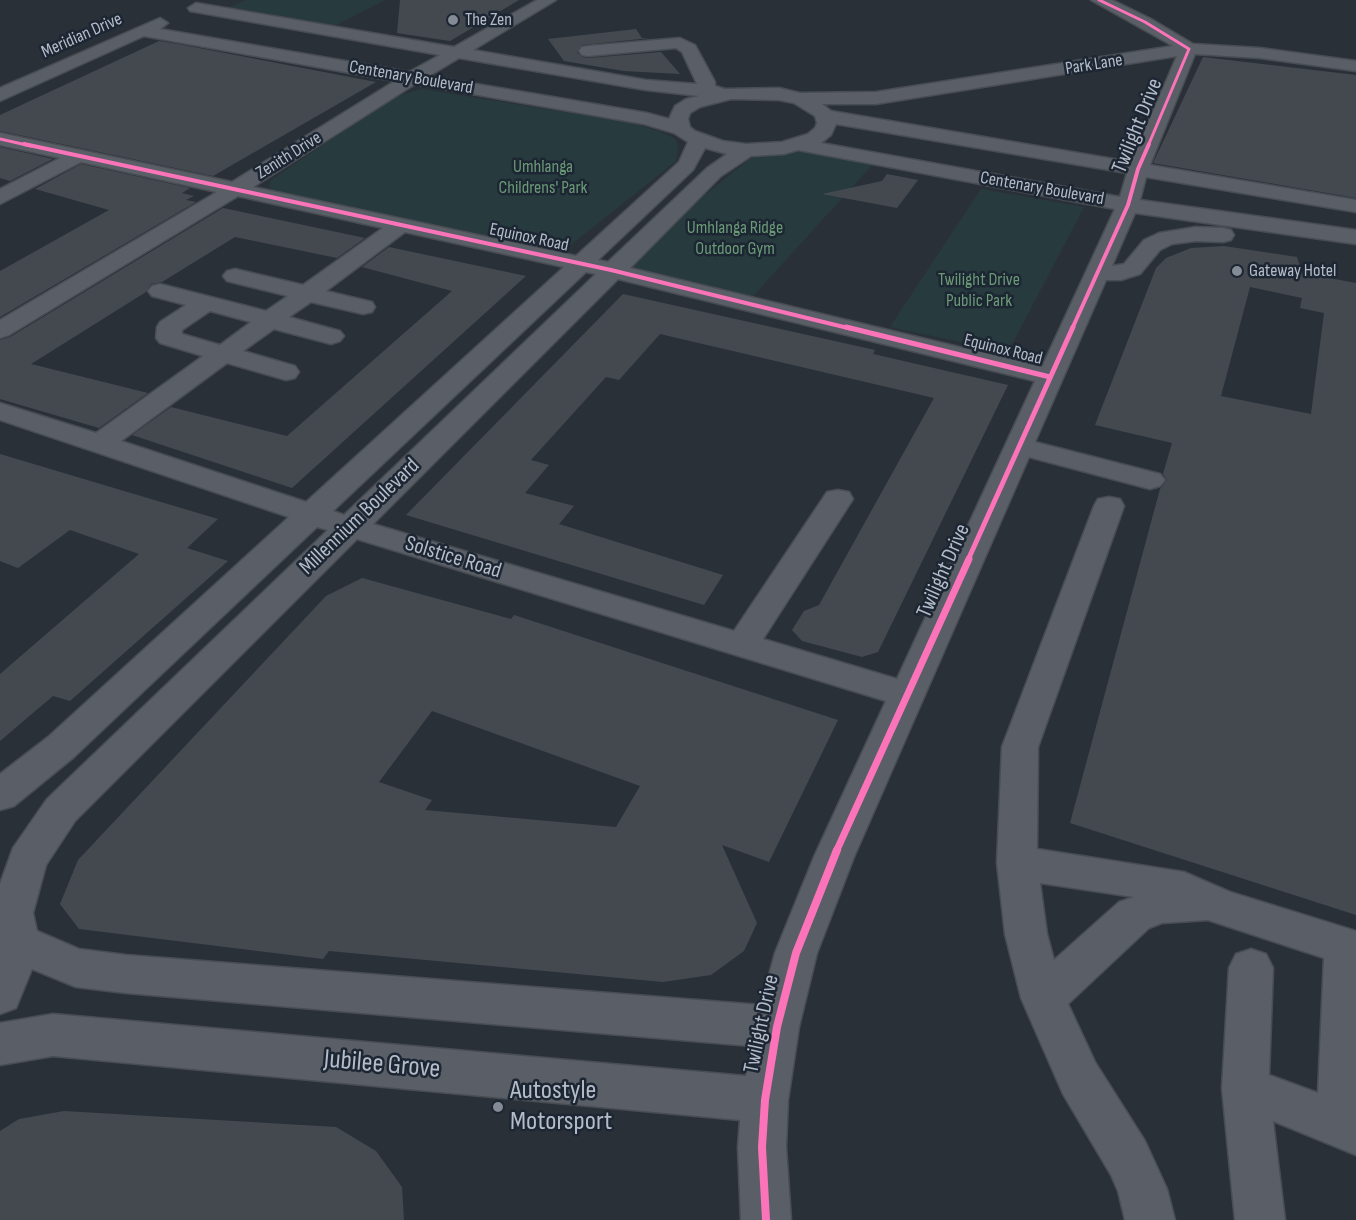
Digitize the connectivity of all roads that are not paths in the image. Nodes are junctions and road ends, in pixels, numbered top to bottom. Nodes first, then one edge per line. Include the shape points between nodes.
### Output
1 (214, 0) edge
2 (548, 0) edge
3 (1099, 0) edge
4 (185, 12) junction
5 (141, 31) junction
6 (1189, 49) junction
7 (588, 51) dead end
8 (460, 52) junction
9 (1356, 66) edge
10 (412, 78) junction
11 (705, 91) junction
12 (730, 93) junction
13 (0, 95) edge
14 (903, 95) junction
15 (800, 99) junction
16 (877, 102) junction
17 (824, 114) junction
18 (890, 126) junction
19 (689, 135) junction
20 (0, 139) edge
21 (801, 145) junction
22 (746, 150) junction
23 (78, 156) junction
24 (1138, 169) junction
25 (236, 189) junction
26 (0, 198) edge
27 (1128, 205) junction
28 (1356, 206) edge
29 (401, 225) junction
30 (1352, 237) edge
31 (579, 264) junction
32 (611, 270) junction
33 (1098, 273) junction
34 (235, 276) dead end
35 (160, 291) dead end
36 (306, 292) junction
37 (206, 303) junction
38 (363, 307) dead end
39 (269, 320) junction
40 (0, 330) edge
41 (331, 336) dead end
42 (222, 354) junction
43 (286, 372) dead end
44 (1050, 377) junction
45 (0, 411) edge
46 (99, 444) junction
47 (1019, 446) junction
48 (1150, 480) dead end
49 (838, 499) dead end
50 (1109, 506) dead end
51 (310, 514) junction
52 (350, 527) junction
53 (742, 645) junction
54 (908, 695) junction
55 (0, 795) edge
56 (1017, 863) junction
57 (1219, 906) junction
58 (10, 913) edge
59 (1351, 948) edge
60 (1251, 968) dead end
61 (0, 994) edge
62 (1043, 998) junction
63 (777, 1027) junction
64 (0, 1044) edge
65 (1245, 1088) junction
66 (765, 1100) junction
67 (1348, 1128) edge
68 (766, 1220) edge
69 (1150, 1220) edge
70 (1260, 1220) edge

1 - 4 street, Meridian Drive
2 - 8 street, Zenith Drive
3 - 6 street
4 - 5 street, Meridian Drive
4 - 8 street, Centenary Boulevard
5 - 10 street, Centenary Boulevard
5 - 13 street, Meridian Drive
6 - 9 street, Park Lane via 1260,53
6 - 14 street, Park Lane
6 - 24 street, Twilight Drive
7 - 11 street via 680,43 689,49 706,82
8 - 10 street, Zenith Drive
8 - 11 street, Centenary Boulevard via 646,85
10 - 19 street, Centenary Boulevard via 647,119
10 - 25 street, Zenith Drive
11 - 12 street, Centenary Boulevard
12 - 15 street via 754,92
12 - 19 street, Millennium Boulevard via 682,110 678,119
14 - 15 street, Park Lane
14 - 16 street, Park Lane
15 - 17 street
16 - 17 street, Park Lane
16 - 18 street via 874,112
17 - 18 street, Centenary Boulevard
17 - 21 street via 824,131
18 - 24 street, Centenary Boulevard
19 - 22 street, Centenary Boulevard via 720,147
19 - 31 street, Millennium Boulevard via 693,156 686,166
20 - 23 street, Equinox Road
21 - 22 street, Centenary Boulevard
21 - 27 street, Centenary Boulevard
22 - 32 street, Millennium Boulevard via 714,172
23 - 25 street, Equinox Road
23 - 26 street
24 - 27 street, Twilight Drive
24 - 28 street, Centenary Boulevard
25 - 29 street, Equinox Road
25 - 40 street, Zenith Drive
27 - 30 street, Centenary Boulevard
27 - 33 street, Twilight Drive
29 - 31 street, Equinox Road
29 - 36 street
30 - 33 street via 1312,246 1236,236 1180,235 1152,245 1132,269
31 - 32 street, Equinox Road
31 - 51 street, Millennium Boulevard
32 - 44 street, Equinox Road
32 - 52 street, Millennium Boulevard
33 - 44 street, Twilight Drive
34 - 36 street
35 - 37 street
36 - 38 street
36 - 39 street
37 - 39 street
37 - 42 street via 169,327 169,338
39 - 41 street
39 - 42 street
42 - 43 street
42 - 46 street
44 - 47 street, Twilight Drive
45 - 46 street, Solstice Road
46 - 51 street, Solstice Road
47 - 48 street
47 - 54 street, Twilight Drive
49 - 53 street
50 - 56 street via 1020,747
51 - 52 street, Solstice Road
51 - 55 street, Millennium Boulevard via 61,747
52 - 53 street, Solstice Road
52 - 58 street, Millennium Boulevard via 61,810 27,860
53 - 54 street, Solstice Road
54 - 63 street, Twilight Drive via 796,954
56 - 57 street via 1162,884 1200,895
56 - 62 street via 1026,934
57 - 59 street
57 - 62 street via 1175,903 1134,915
58 - 61 street, Millennium Boulevard via 13,961
58 - 63 street via 76,968
59 - 67 street
60 - 65 street
62 - 69 street via 1080,1078 1128,1158
63 - 66 street, Twilight Drive
64 - 66 street, Jubilee Grove via 53,1035
65 - 67 street
65 - 70 street
66 - 68 street, Twilight Drive via 762,1147

